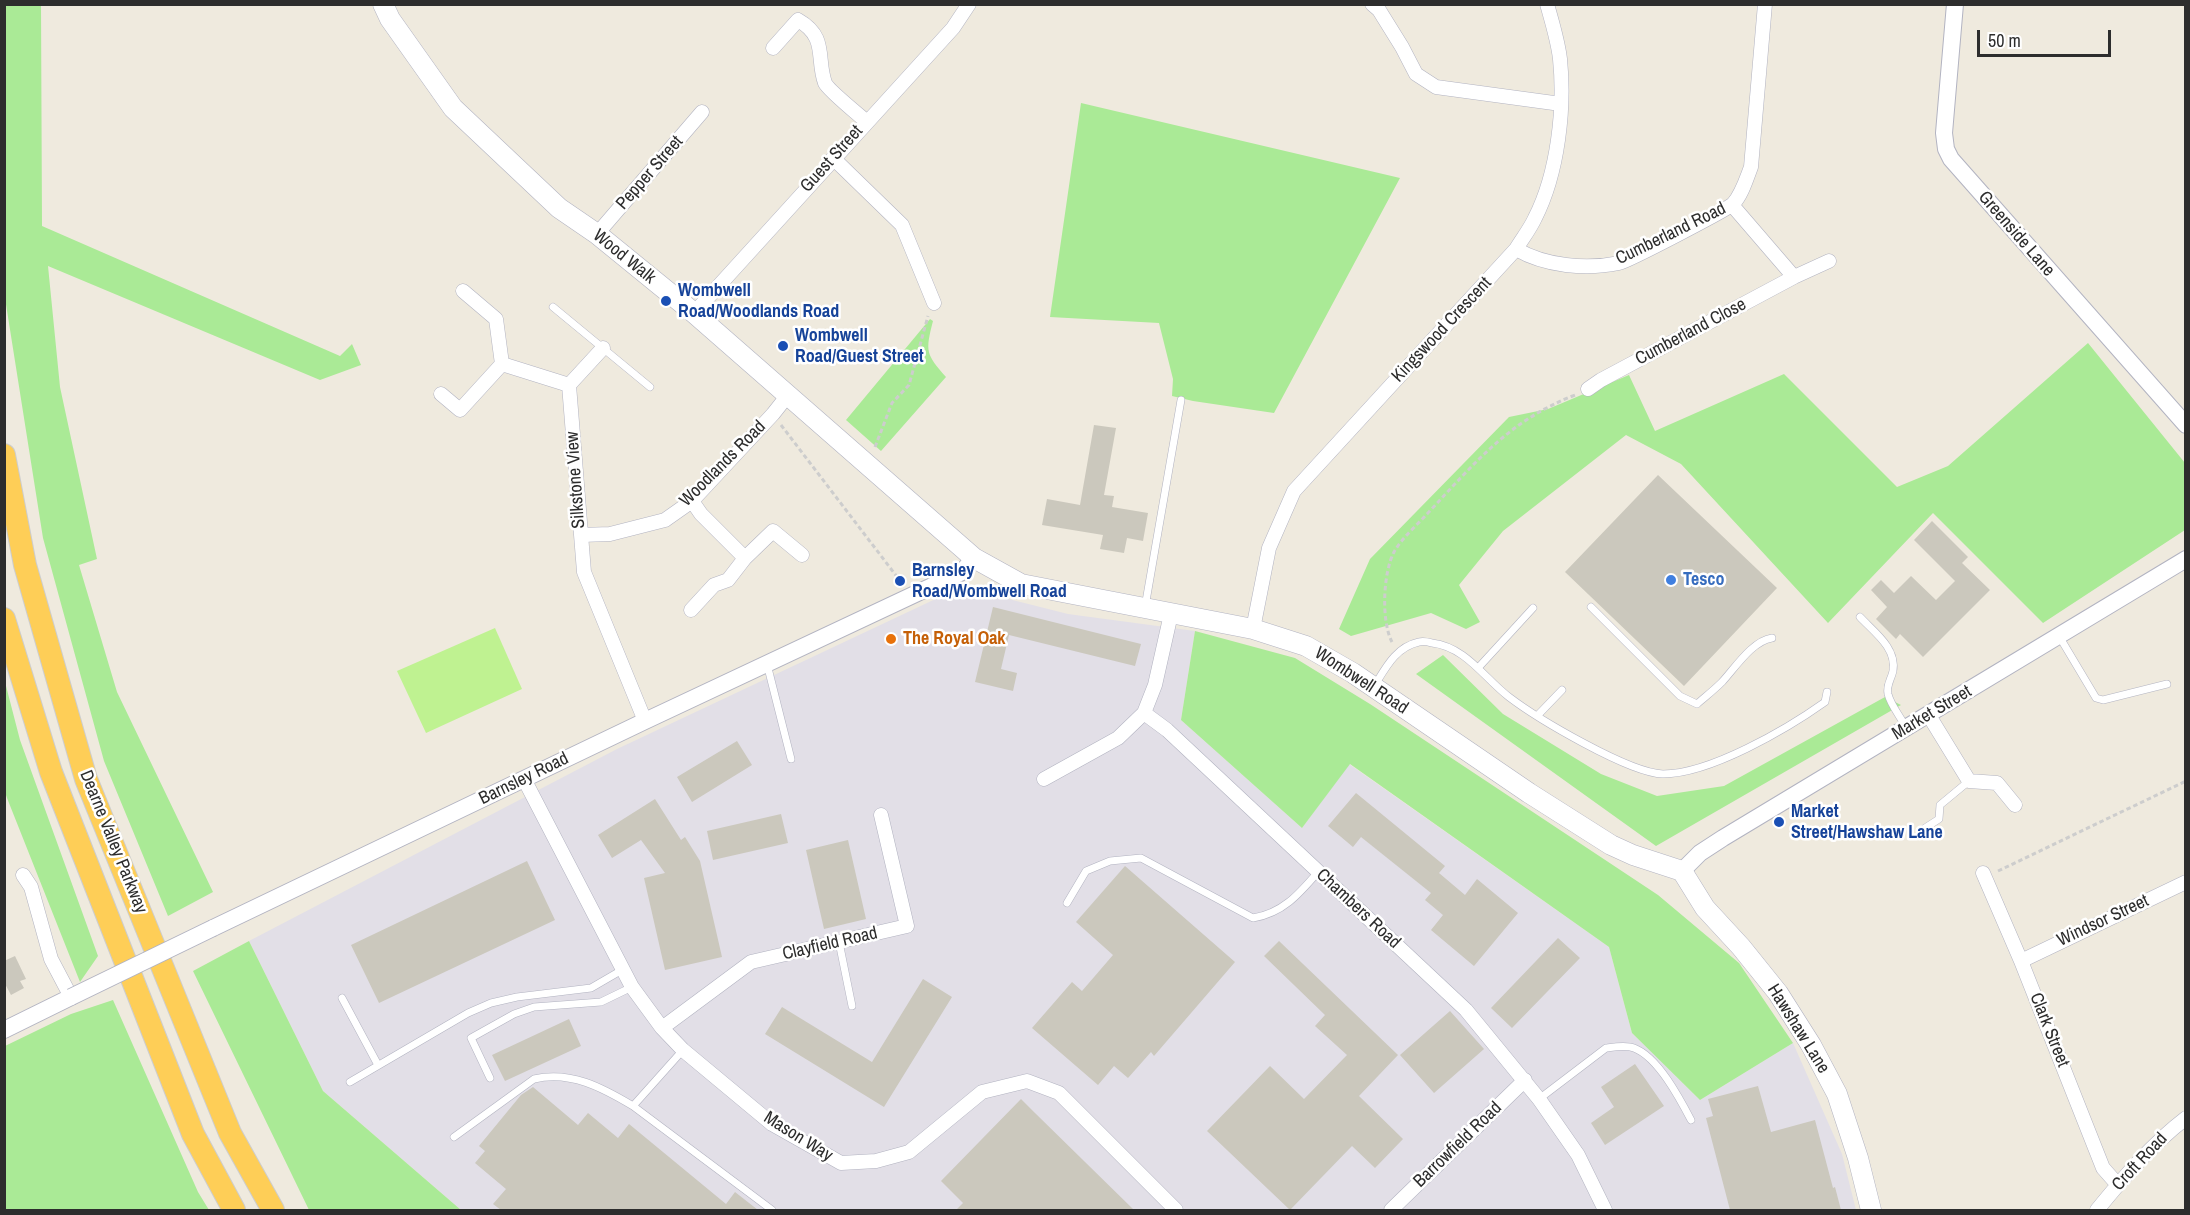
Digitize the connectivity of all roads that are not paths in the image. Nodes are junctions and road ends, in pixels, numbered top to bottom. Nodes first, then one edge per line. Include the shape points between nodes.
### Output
1 (383, 4) edge
2 (969, 4) edge
3 (1372, 4) edge
4 (1547, 4) edge
5 (1765, 4) edge
6 (1955, 4) edge
7 (773, 48) dead end
8 (1561, 104) junction
9 (702, 112) dead end
10 (867, 122) junction
11 (833, 158) junction
12 (1732, 205) junction
13 (597, 234) junction
14 (1516, 249) junction
15 (1829, 261) dead end
16 (1794, 277) junction
17 (464, 291) dead end
18 (934, 303) road end
19 (554, 307) dead end
20 (694, 313) junction
21 (603, 348) junction
22 (502, 364) junction
23 (569, 385) junction
24 (650, 387) dead end
25 (1588, 390) road end
26 (441, 394) dead end
27 (788, 395) junction
28 (1181, 400) dead end
29 (2186, 425) edge
30 (4, 455) edge
31 (692, 501) junction
32 (581, 535) junction
33 (802, 555) dead end
34 (746, 558) junction
35 (974, 558) junction
36 (2186, 559) edge
37 (1591, 607) dead end
38 (1533, 608) dead end
39 (1145, 609) junction
40 (691, 610) dead end
41 (1171, 614) junction
42 (1860, 617) dead end
43 (4, 619) edge
44 (1253, 629) junction
45 (2059, 636) junction
46 (1772, 638) dead end
47 (767, 664) junction
48 (1478, 668) junction
49 (2168, 684) dead end
50 (1373, 687) junction
51 (1562, 690) dead end
52 (1827, 692) dead end
53 (1144, 713) junction
54 (1928, 714) junction
55 (1537, 716) junction
56 (645, 721) junction
57 (1906, 728) junction
58 (791, 759) dead end
59 (524, 779) junction
60 (1044, 779) dead end
61 (1969, 781) junction
62 (2014, 805) dead end
63 (882, 815) dead end
64 (1925, 828) dead end
65 (1682, 871) junction
66 (1318, 872) junction
67 (23, 875) dead end
68 (1984, 876) road end
69 (2186, 882) edge
70 (1067, 903) dead end
71 (839, 942) junction
72 (2021, 961) junction
73 (622, 970) junction
74 (632, 987) junction
75 (71, 997) junction
76 (342, 998) dead end
77 (852, 1006) dead end
78 (662, 1028) junction
79 (4, 1030) edge
80 (683, 1050) junction
81 (378, 1065) junction
82 (490, 1078) dead end
83 (1525, 1080) junction
84 (350, 1082) dead end
85 (1539, 1099) junction
86 (633, 1106) junction
87 (2186, 1118) edge
88 (1691, 1120) dead end
89 (454, 1137) dead end
90 (2118, 1185) junction
91 (234, 1210) edge
92 (273, 1210) edge
93 (772, 1210) edge
94 (1176, 1210) edge
95 (1391, 1210) edge
96 (1605, 1210) edge
97 (1871, 1210) edge
98 (2097, 1210) edge

1 - 13 main road, Wood Walk via 453,108 559,208
2 - 10 street, Guest Street via 953,28
3 - 8 street via 1416,74 1436,87
4 - 8 street, Kingswood Crescent via 1559,58
5 - 12 street, Cumberland Road via 1751,167
6 - 29 street, Greenside Lane via 1944,133 1951,159
7 - 10 street via 798,21 803,23 819,42 826,84
8 - 14 street, Kingswood Crescent via 1548,181 1536,216
9 - 13 street, Pepper Street
10 - 11 street, Guest Street
11 - 18 street via 902,225
11 - 20 street, Guest Street
12 - 14 street, Cumberland Road via 1622,263 1561,264
12 - 16 street
13 - 20 main road, Wood Walk
14 - 44 street, Kingswood Crescent via 1294,491 1269,548
15 - 16 street, Cumberland Close
16 - 25 street, Cumberland Close
17 - 22 street via 496,319
19 - 21 lane
20 - 27 main road, Wood Walk
21 - 23 street
21 - 24 lane
22 - 23 street
22 - 26 street via 460,410
23 - 32 street, Silkstone View
27 - 31 street, Woodlands Road
27 - 35 main road, Wood Walk
28 - 39 lane
30 - 92 highway, Dearne Valley Parkway via 25,565 86,778 230,1133
31 - 32 street, Woodlands Road via 665,520 610,534
31 - 34 street
32 - 56 street, Silkstone View via 584,572
33 - 34 street via 773,531
34 - 40 street via 728,580 714,585
35 - 39 main road, Wombwell Road via 1021,584
35 - 47 street, Barnsley Road via 962,572
36 - 45 street, Market Street
37 - 46 lane via 1680,696 1697,704 1753,649
38 - 48 lane
39 - 41 main road, Wombwell Road
41 - 44 main road, Wombwell Road
41 - 53 street via 1155,685
42 - 57 lane via 1892,654 1893,672 1887,691
43 - 91 highway, Dearne Valley Parkway via 51,772 193,1134
44 - 50 main road, Wombwell Road via 1306,646
45 - 49 lane via 2096,698 2103,700
45 - 54 street, Market Street
47 - 56 street, Barnsley Road
47 - 58 lane
48 - 50 lane via 1465,655 1442,644 1419,641 1392,657
48 - 55 lane via 1507,696
50 - 65 main road, Wombwell Road via 1611,845
51 - 55 lane
52 - 55 lane via 1825,702 1764,740 1718,760 1664,774 1622,762
53 - 60 street via 1118,738
53 - 66 street, Chambers Road
54 - 57 street, Market Street
54 - 61 street
56 - 59 street, Barnsley Road
57 - 65 street, Market Street via 1723,838
59 - 73 street, Mason Way
59 - 75 street, Barnsley Road, bridge
61 - 62 street via 1997,783
61 - 64 lane via 1940,805 1939,819
63 - 71 street, Clayfield Road via 907,926
65 - 97 main road, Hawshaw Lane via 1704,908 1778,993 1811,1045 1837,1094
66 - 70 lane via 1280,910 1253,918 1141,858 1110,861 1086,871
66 - 83 street, Chambers Road via 1466,1010
67 - 75 street via 31,887 51,958
68 - 72 street, Clark Street
69 - 72 street, Windsor Street
71 - 77 lane
71 - 78 street, Clayfield Road via 751,962
72 - 90 street, Clark Street via 2103,1168
73 - 74 street, Mason Way
73 - 81 lane via 591,988 491,1003
74 - 78 street, Mason Way
74 - 82 lane via 601,1002 534,1007 471,1038
75 - 79 street, Barnsley Road
76 - 81 lane
78 - 80 street, Mason Way
80 - 86 lane
80 - 94 street, Mason Way via 772,1124 841,1163 876,1161 909,1152 982,1092 1027,1081 1059,1093
81 - 84 lane
83 - 85 street, Chambers Road
83 - 95 street, Barrowfield Road
85 - 88 lane via 1606,1048 1634,1048 1673,1086
85 - 96 street, Chambers Road via 1578,1155
86 - 89 lane via 590,1084 569,1077 544,1076 534,1078
86 - 93 lane
87 - 90 street, Croft Road via 2166,1133
90 - 98 street, Croft Road

